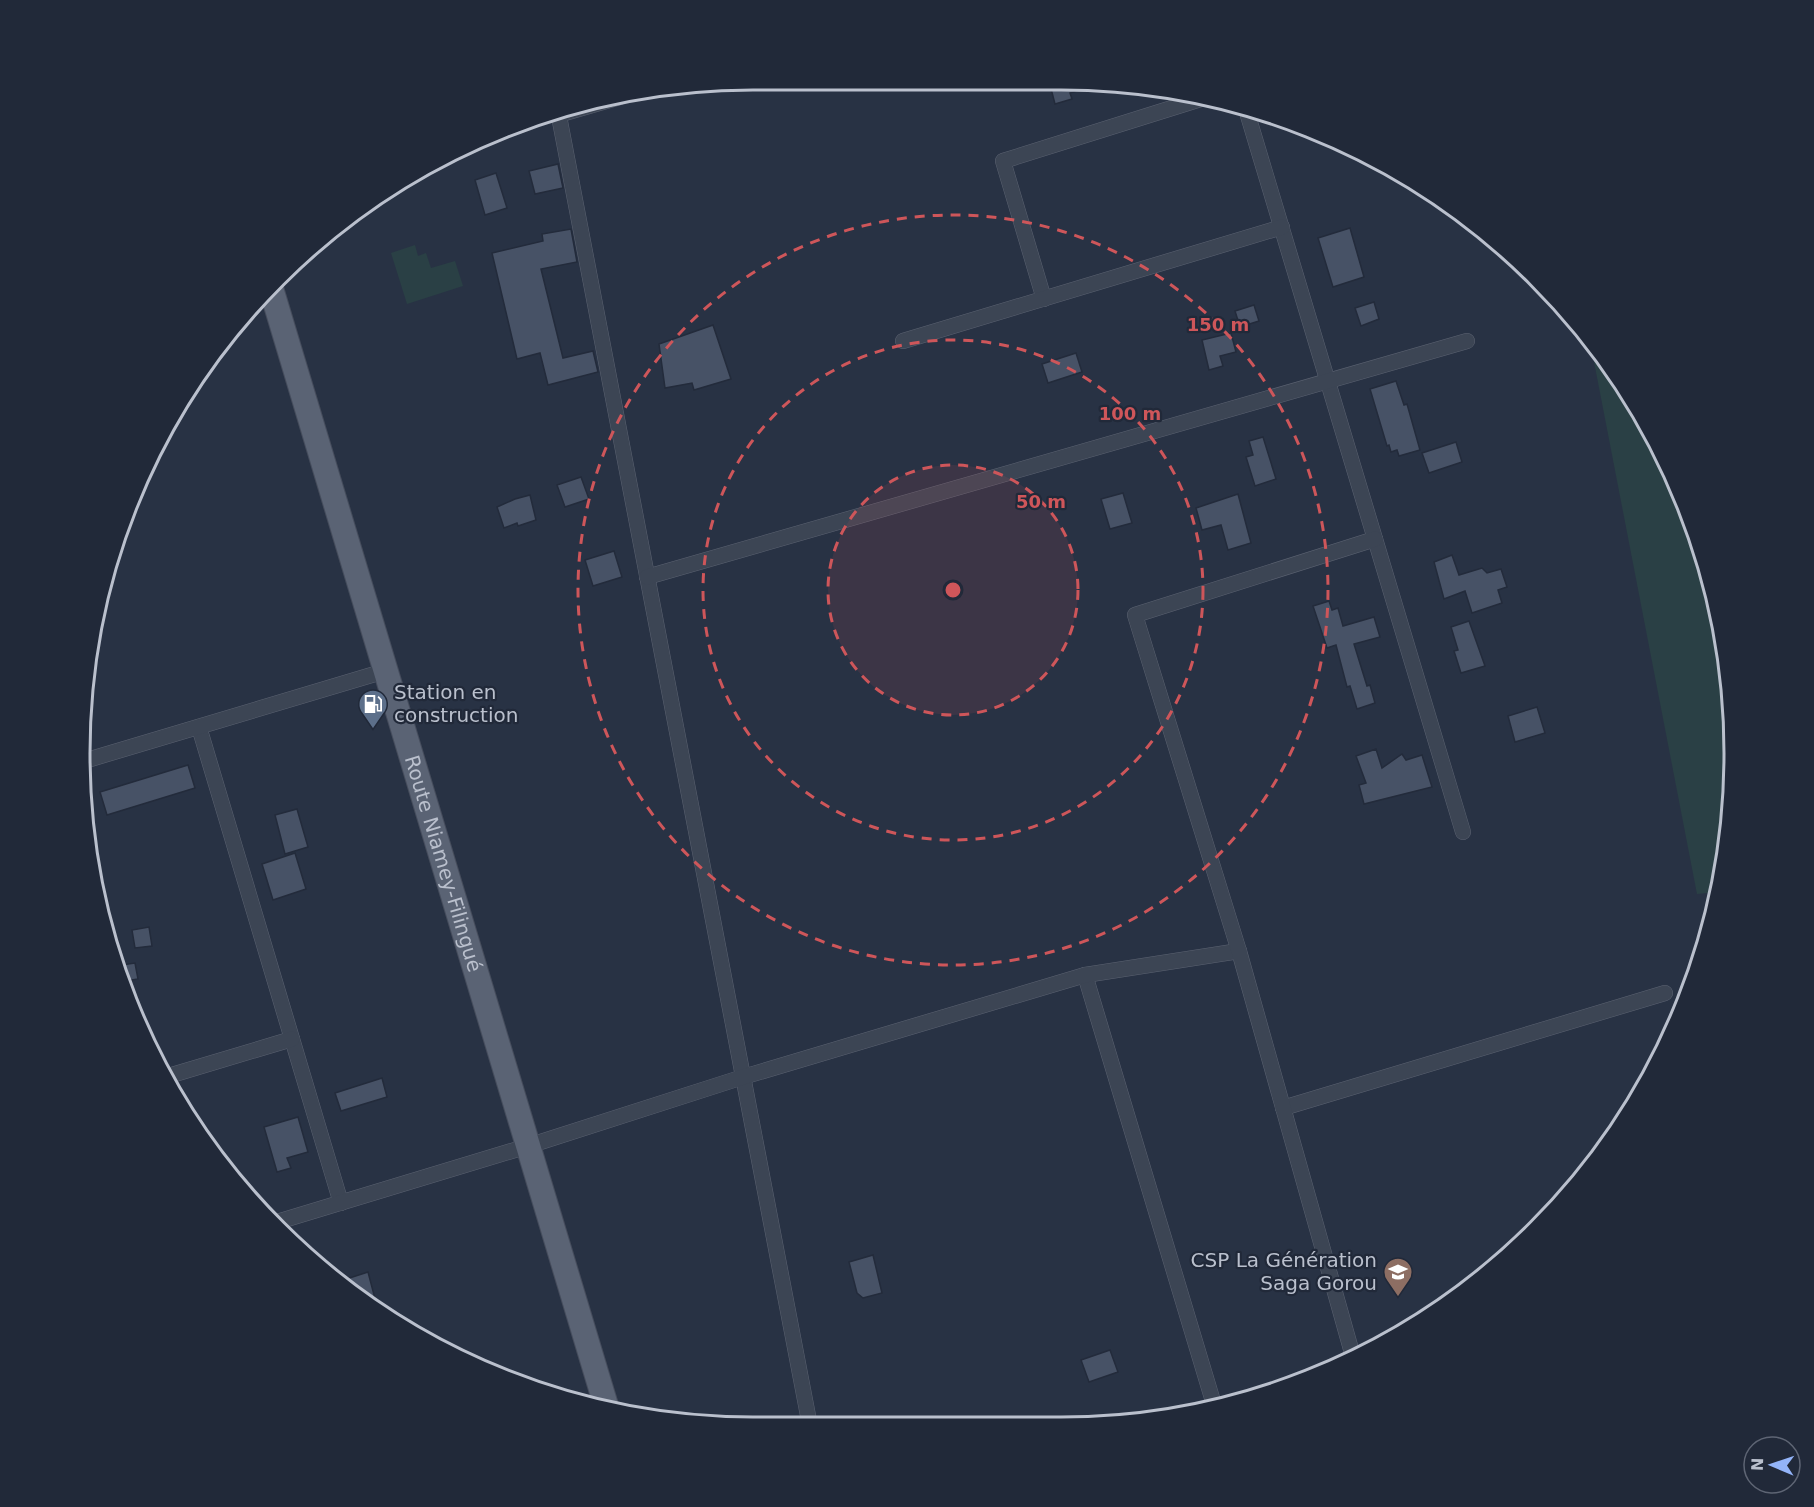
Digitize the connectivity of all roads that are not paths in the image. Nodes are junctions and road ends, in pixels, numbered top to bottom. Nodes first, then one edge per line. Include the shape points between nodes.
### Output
1 (1189, 103) edge
2 (1249, 118) edge
3 (559, 120) edge
4 (1282, 227) junction
5 (273, 296) edge
6 (1044, 299) junction
7 (1467, 340) dead end
8 (903, 341) dead end
9 (1328, 381) junction
10 (1375, 539) junction
11 (647, 577) junction
12 (385, 671) junction
13 (199, 727) junction
14 (90, 759) edge
15 (1462, 832) dead end
16 (1239, 951) junction
17 (1085, 975) junction
18 (1665, 993) dead end
19 (292, 1039) junction
20 (173, 1075) edge
21 (743, 1077) junction
22 (1283, 1108) junction
23 (528, 1146) junction
24 (341, 1203) junction
25 (282, 1221) edge
26 (1351, 1350) edge
27 (604, 1399) edge
28 (1212, 1399) edge
29 (808, 1417) edge

1 - 6 street via 1004,161
2 - 4 street
3 - 11 street
4 - 6 street
4 - 9 street
5 - 12 main road, Route Niamey-Filingué
6 - 8 street
7 - 9 street
9 - 10 street
9 - 11 street
10 - 15 street
10 - 16 street via 1135,615
11 - 21 street
12 - 13 street
12 - 23 main road, Route Niamey-Filingué
13 - 14 street
13 - 19 street
16 - 17 street
16 - 22 street
17 - 21 street
17 - 28 street
18 - 22 street
19 - 20 street
19 - 24 street
21 - 23 street
21 - 29 street
22 - 26 street
23 - 24 street
23 - 27 main road, Route Niamey-Filingué
24 - 25 street

